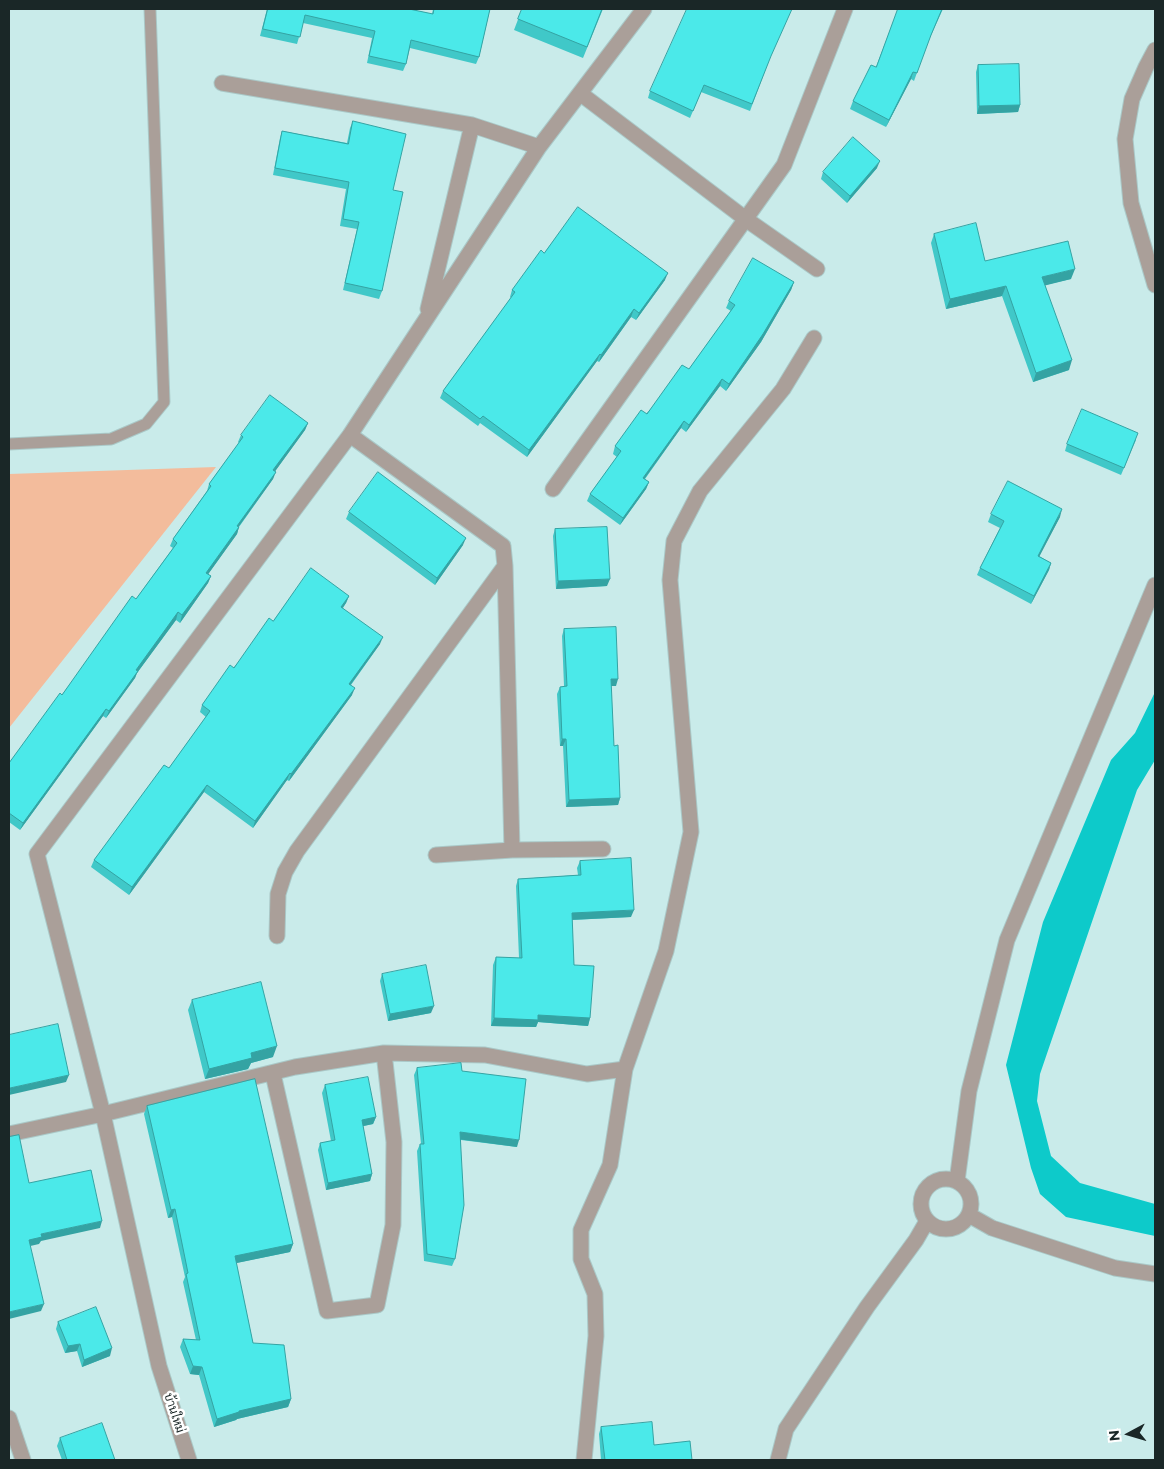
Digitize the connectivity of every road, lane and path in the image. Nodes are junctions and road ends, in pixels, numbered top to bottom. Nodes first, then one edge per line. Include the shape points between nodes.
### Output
1 (150, 9) edge
2 (644, 9) edge
3 (846, 9) edge
4 (1155, 50) edge
5 (222, 83) dead end
6 (581, 94) junction
7 (472, 125) junction
8 (539, 147) junction
9 (747, 220) junction
10 (817, 269) dead end
11 (1155, 285) edge
12 (426, 318) junction
13 (814, 338) dead end
14 (350, 435) junction
15 (9, 444) edge
16 (553, 489) dead end
17 (505, 566) junction
18 (1155, 585) edge
19 (604, 849) dead end
20 (512, 850) junction
21 (436, 855) dead end
22 (277, 936) dead end
23 (384, 1053) junction
24 (625, 1069) junction
25 (273, 1074) junction
26 (103, 1114) junction
27 (9, 1134) edge
28 (957, 1181) junction
29 (969, 1215) junction
30 (927, 1221) junction
31 (1155, 1274) edge
32 (9, 1418) edge
33 (23, 1460) edge
34 (189, 1460) edge
35 (584, 1460) edge
36 (778, 1460) edge

1 - 15 lane via 164,402 146,424 111,439
2 - 6 street
3 - 9 street via 784,165
4 - 11 street via 1132,99 1125,139 1131,203
5 - 7 street
6 - 8 street
6 - 9 street
7 - 8 street
7 - 12 street
8 - 12 street
9 - 10 street
9 - 16 street
12 - 14 street
13 - 24 street via 783,389 700,491 674,541 670,580 691,832 666,951
14 - 17 street via 502,546
14 - 26 street, บ้านใหม่ via 37,854
17 - 20 street
17 - 22 street via 284,872 278,894
18 - 28 street via 1006,940 969,1091
19 - 20 street
20 - 21 street
23 - 24 street via 485,1055 587,1074
23 - 25 street via 295,1067
23 - 25 street via 394,1142 393,1225 377,1305 327,1311
24 - 35 street via 610,1166 581,1230 582,1259 595,1294 596,1336
25 - 26 street
26 - 27 street
26 - 34 street, บ้านใหม่ via 159,1366
28 - 29 street via 970,1196
28 - 30 street via 937,1180 923,1193 920,1203
29 - 30 street via 963,1223 945,1230
29 - 31 street via 992,1228 1096,1262
30 - 36 street via 786,1429
32 - 33 street

